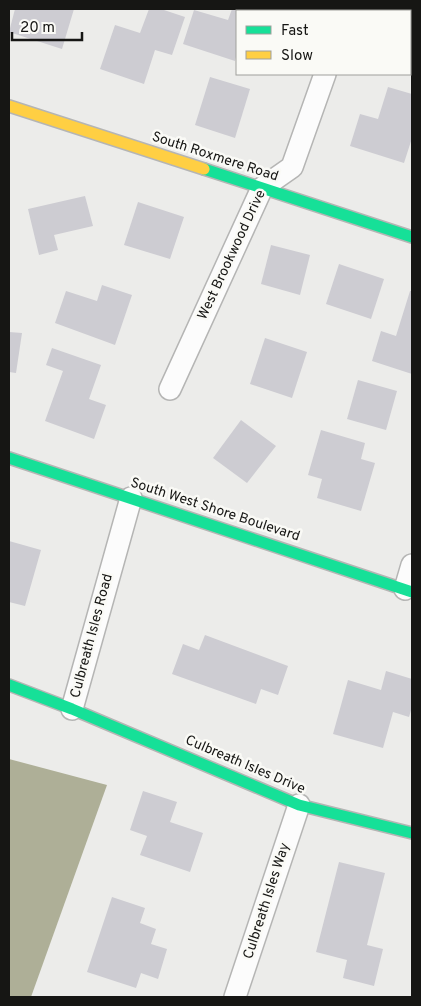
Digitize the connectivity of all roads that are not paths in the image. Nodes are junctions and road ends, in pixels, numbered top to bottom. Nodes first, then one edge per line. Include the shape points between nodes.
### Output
1 (325, 75) edge
2 (9, 106) edge
3 (262, 188) junction
4 (412, 237) edge
5 (170, 389) dead end
6 (9, 458) edge
7 (131, 498) junction
8 (412, 565) edge
9 (409, 591) edge
10 (9, 684) edge
11 (72, 709) junction
12 (299, 805) junction
13 (412, 834) edge
14 (235, 997) edge

1 - 3 street, West Brookwood Drive via 292,167
2 - 3 street, South Roxmere Road
3 - 4 street, South Roxmere Road
3 - 5 street, West Brookwood Drive
6 - 7 street, South West Shore Boulevard
7 - 9 street, South West Shore Boulevard
7 - 11 street, Culbreath Isles Road
8 - 9 street
10 - 11 street, Culbreath Isles Road
11 - 12 street, Culbreath Isles Drive
12 - 13 street, Culbreath Isles Drive
12 - 14 street, Culbreath Isles Way

